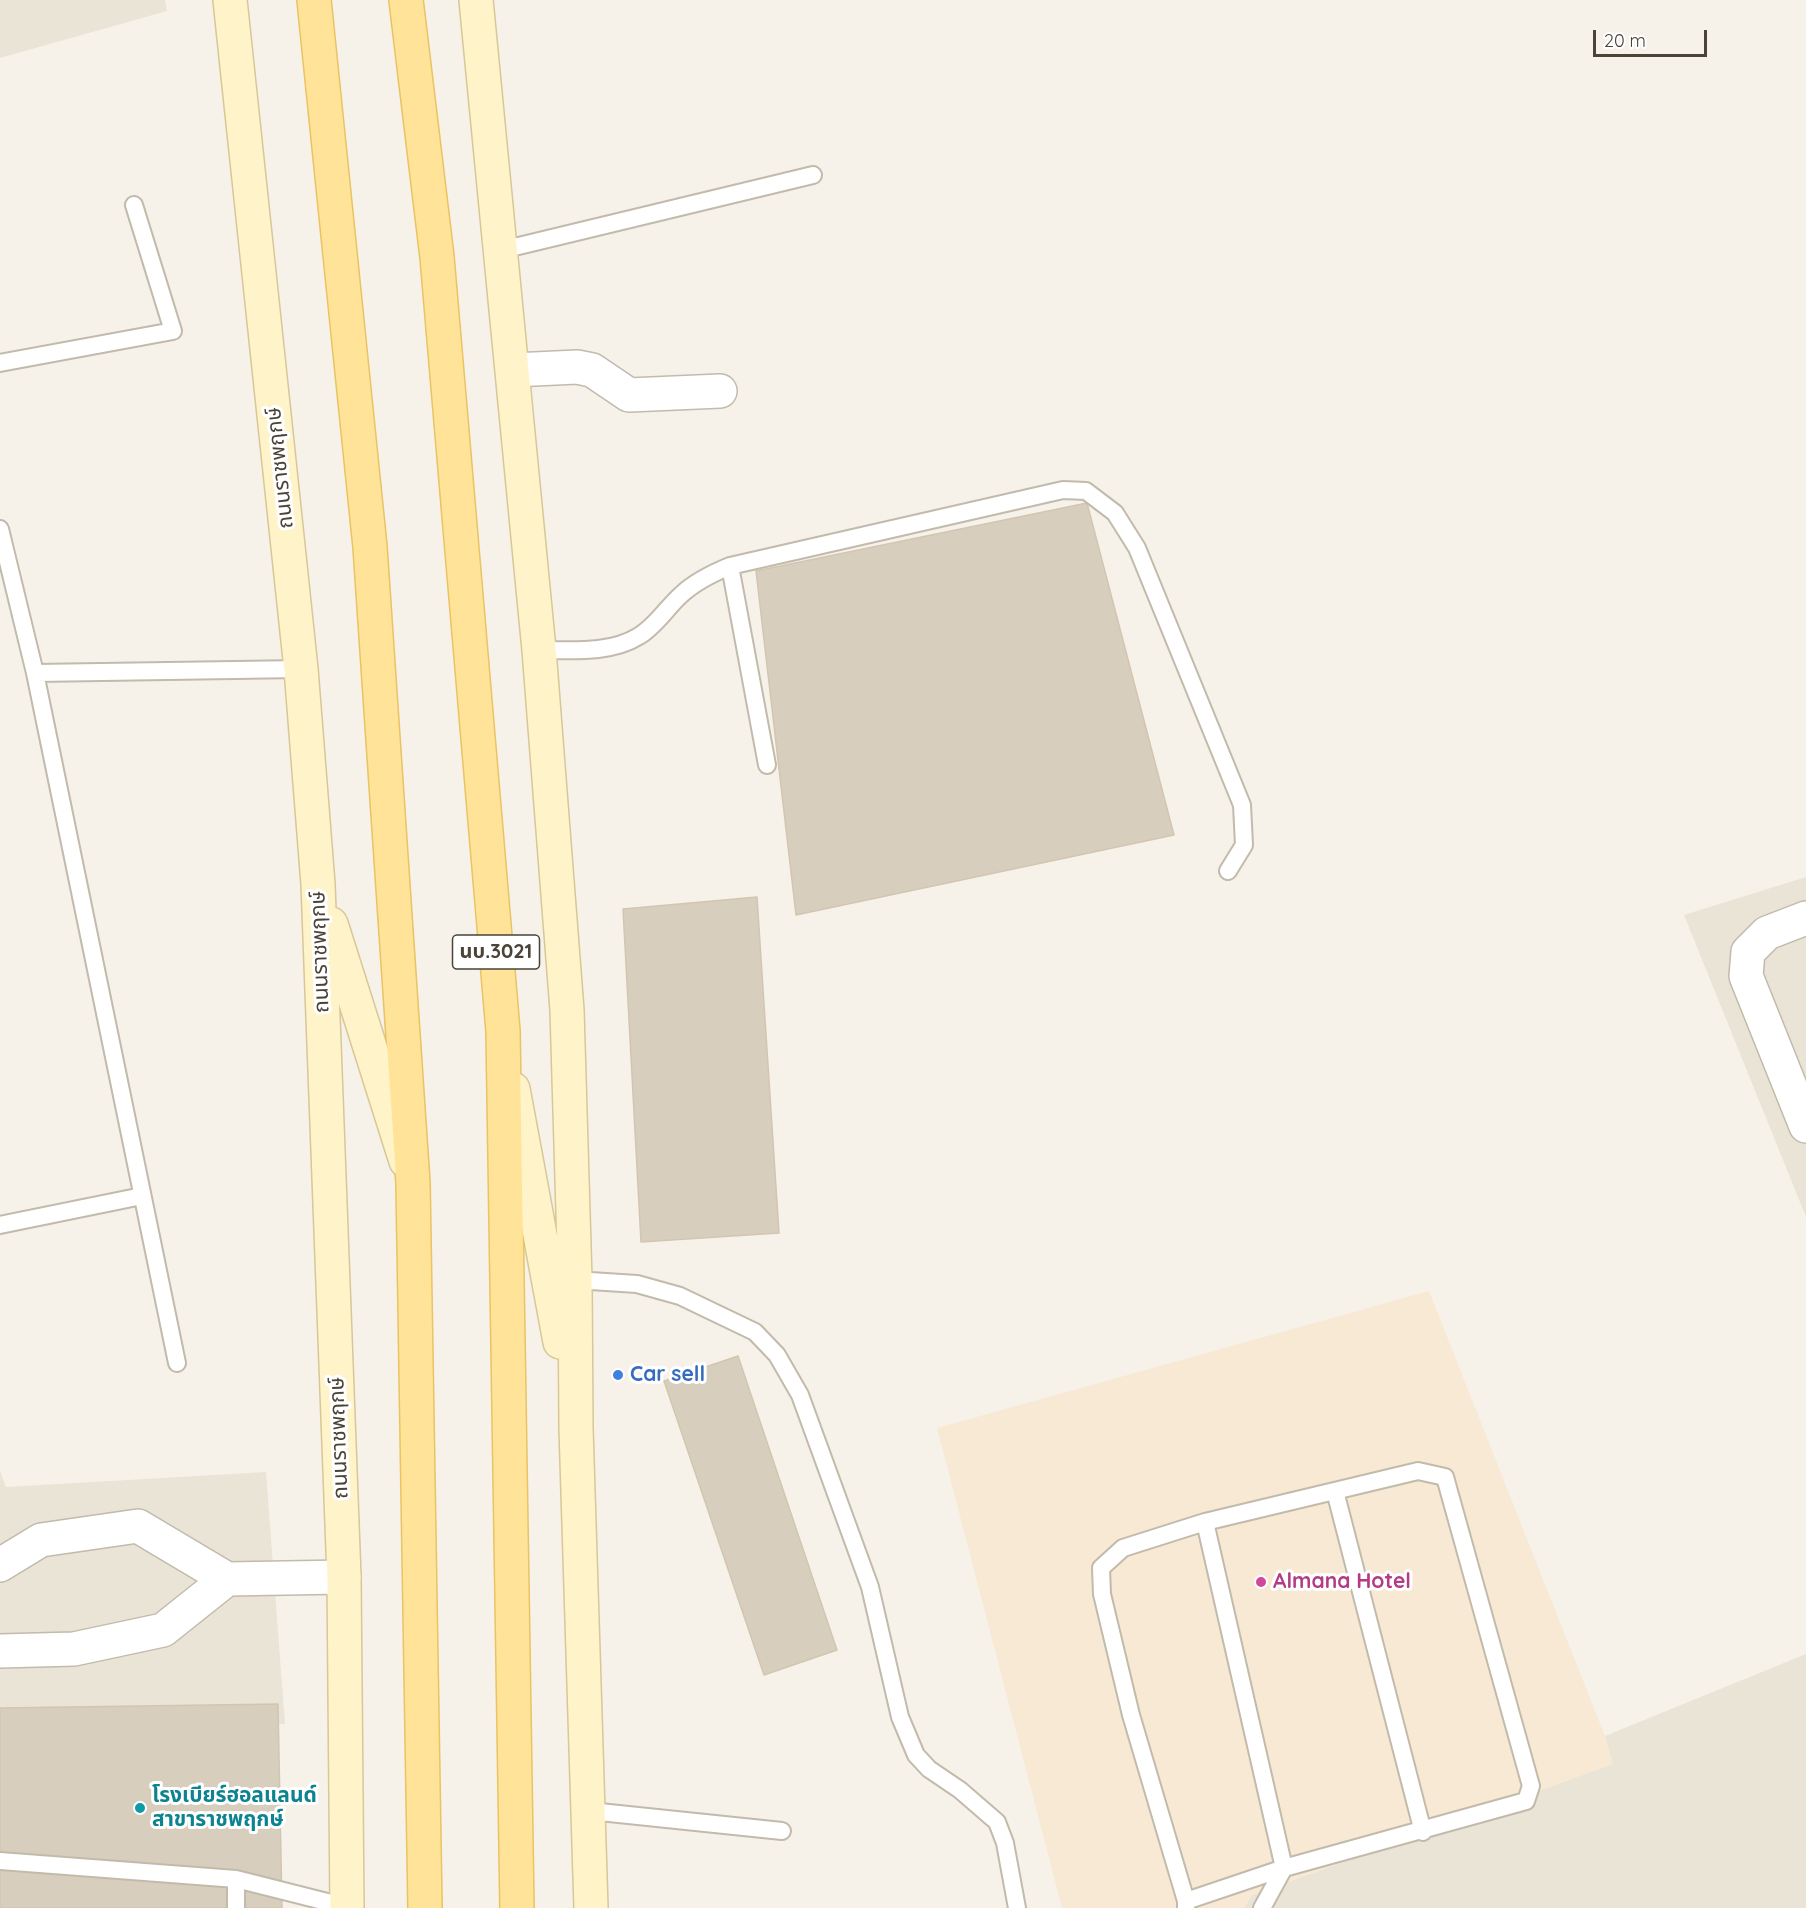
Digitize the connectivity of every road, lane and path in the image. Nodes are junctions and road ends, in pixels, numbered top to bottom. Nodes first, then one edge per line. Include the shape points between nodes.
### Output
1 (230, 0) edge
2 (314, 0) edge
3 (406, 0) edge
4 (476, 0) edge
5 (813, 176) dead end
6 (134, 205) dead end
7 (502, 250) junction
8 (0, 363) edge
9 (513, 370) junction
10 (720, 391) dead end
11 (0, 529) edge
12 (730, 566) junction
13 (539, 650) junction
14 (301, 669) junction
15 (35, 673) junction
16 (767, 765) dead end
17 (1228, 871) dead end
18 (318, 884) junction
19 (1806, 918) edge
20 (503, 1031) junction
21 (1806, 1126) edge
22 (413, 1183) junction
23 (142, 1196) junction
24 (0, 1226) edge
25 (575, 1280) junction
26 (177, 1364) dead end
27 (576, 1428) junction
28 (1335, 1491) junction
29 (1205, 1522) junction
30 (0, 1565) edge
31 (344, 1577) junction
32 (227, 1579) junction
33 (0, 1651) edge
34 (590, 1811) junction
35 (782, 1831) dead end
36 (1423, 1832) junction
37 (0, 1861) edge
38 (1284, 1868) junction
39 (236, 1880) junction
40 (1186, 1904) edge
41 (236, 1908) edge
42 (347, 1908) edge
43 (425, 1908) edge
44 (517, 1908) edge
45 (591, 1908) edge
46 (1017, 1908) edge
47 (1262, 1908) edge

1 - 14 main road, ถนนราชพฤกษ์
2 - 22 main road via 370,547
3 - 20 main road, นบ.3021 via 437,256
4 - 7 main road, นบ.3021
5 - 7 lane
6 - 8 lane via 173,331
7 - 9 main road, นบ.3021
9 - 10 street via 592,370 629,395
9 - 13 main road, นบ.3021
11 - 15 lane
12 - 13 lane via 684,592 642,635 622,644 592,650
12 - 16 lane
12 - 17 lane via 1062,490 1086,491 1115,513 1137,548 1242,805 1244,845
13 - 25 main road, นบ.3021 via 567,1010
14 - 15 lane
14 - 18 main road, ถนนราชพฤกษ์
15 - 23 lane
18 - 22 main road
18 - 31 main road, ถนนราชพฤกษ์
19 - 21 street via 1767,933 1748,952 1746,976
20 - 27 main road
20 - 44 main road, นบ.3021
22 - 43 main road
23 - 24 lane
23 - 26 lane
25 - 27 main road, นบ.3021
25 - 46 lane via 637,1284 680,1296 755,1332 777,1354 800,1395 870,1587 907,1737 929,1769 997,1822
27 - 34 main road, นบ.3021
28 - 29 lane
28 - 36 lane
28 - 36 lane via 1418,1471 1445,1477 1530,1786 1526,1802
29 - 38 lane
29 - 40 lane via 1123,1548 1101,1568 1102,1594 1131,1715
30 - 32 street via 40,1540 138,1526
31 - 32 street
31 - 42 main road, ถนนราชพฤกษ์
32 - 33 street via 163,1630 74,1649
34 - 35 lane
34 - 45 main road, นบ.3021
36 - 38 lane
37 - 39 lane
38 - 40 lane
38 - 47 lane
39 - 41 lane
39 - 42 lane

